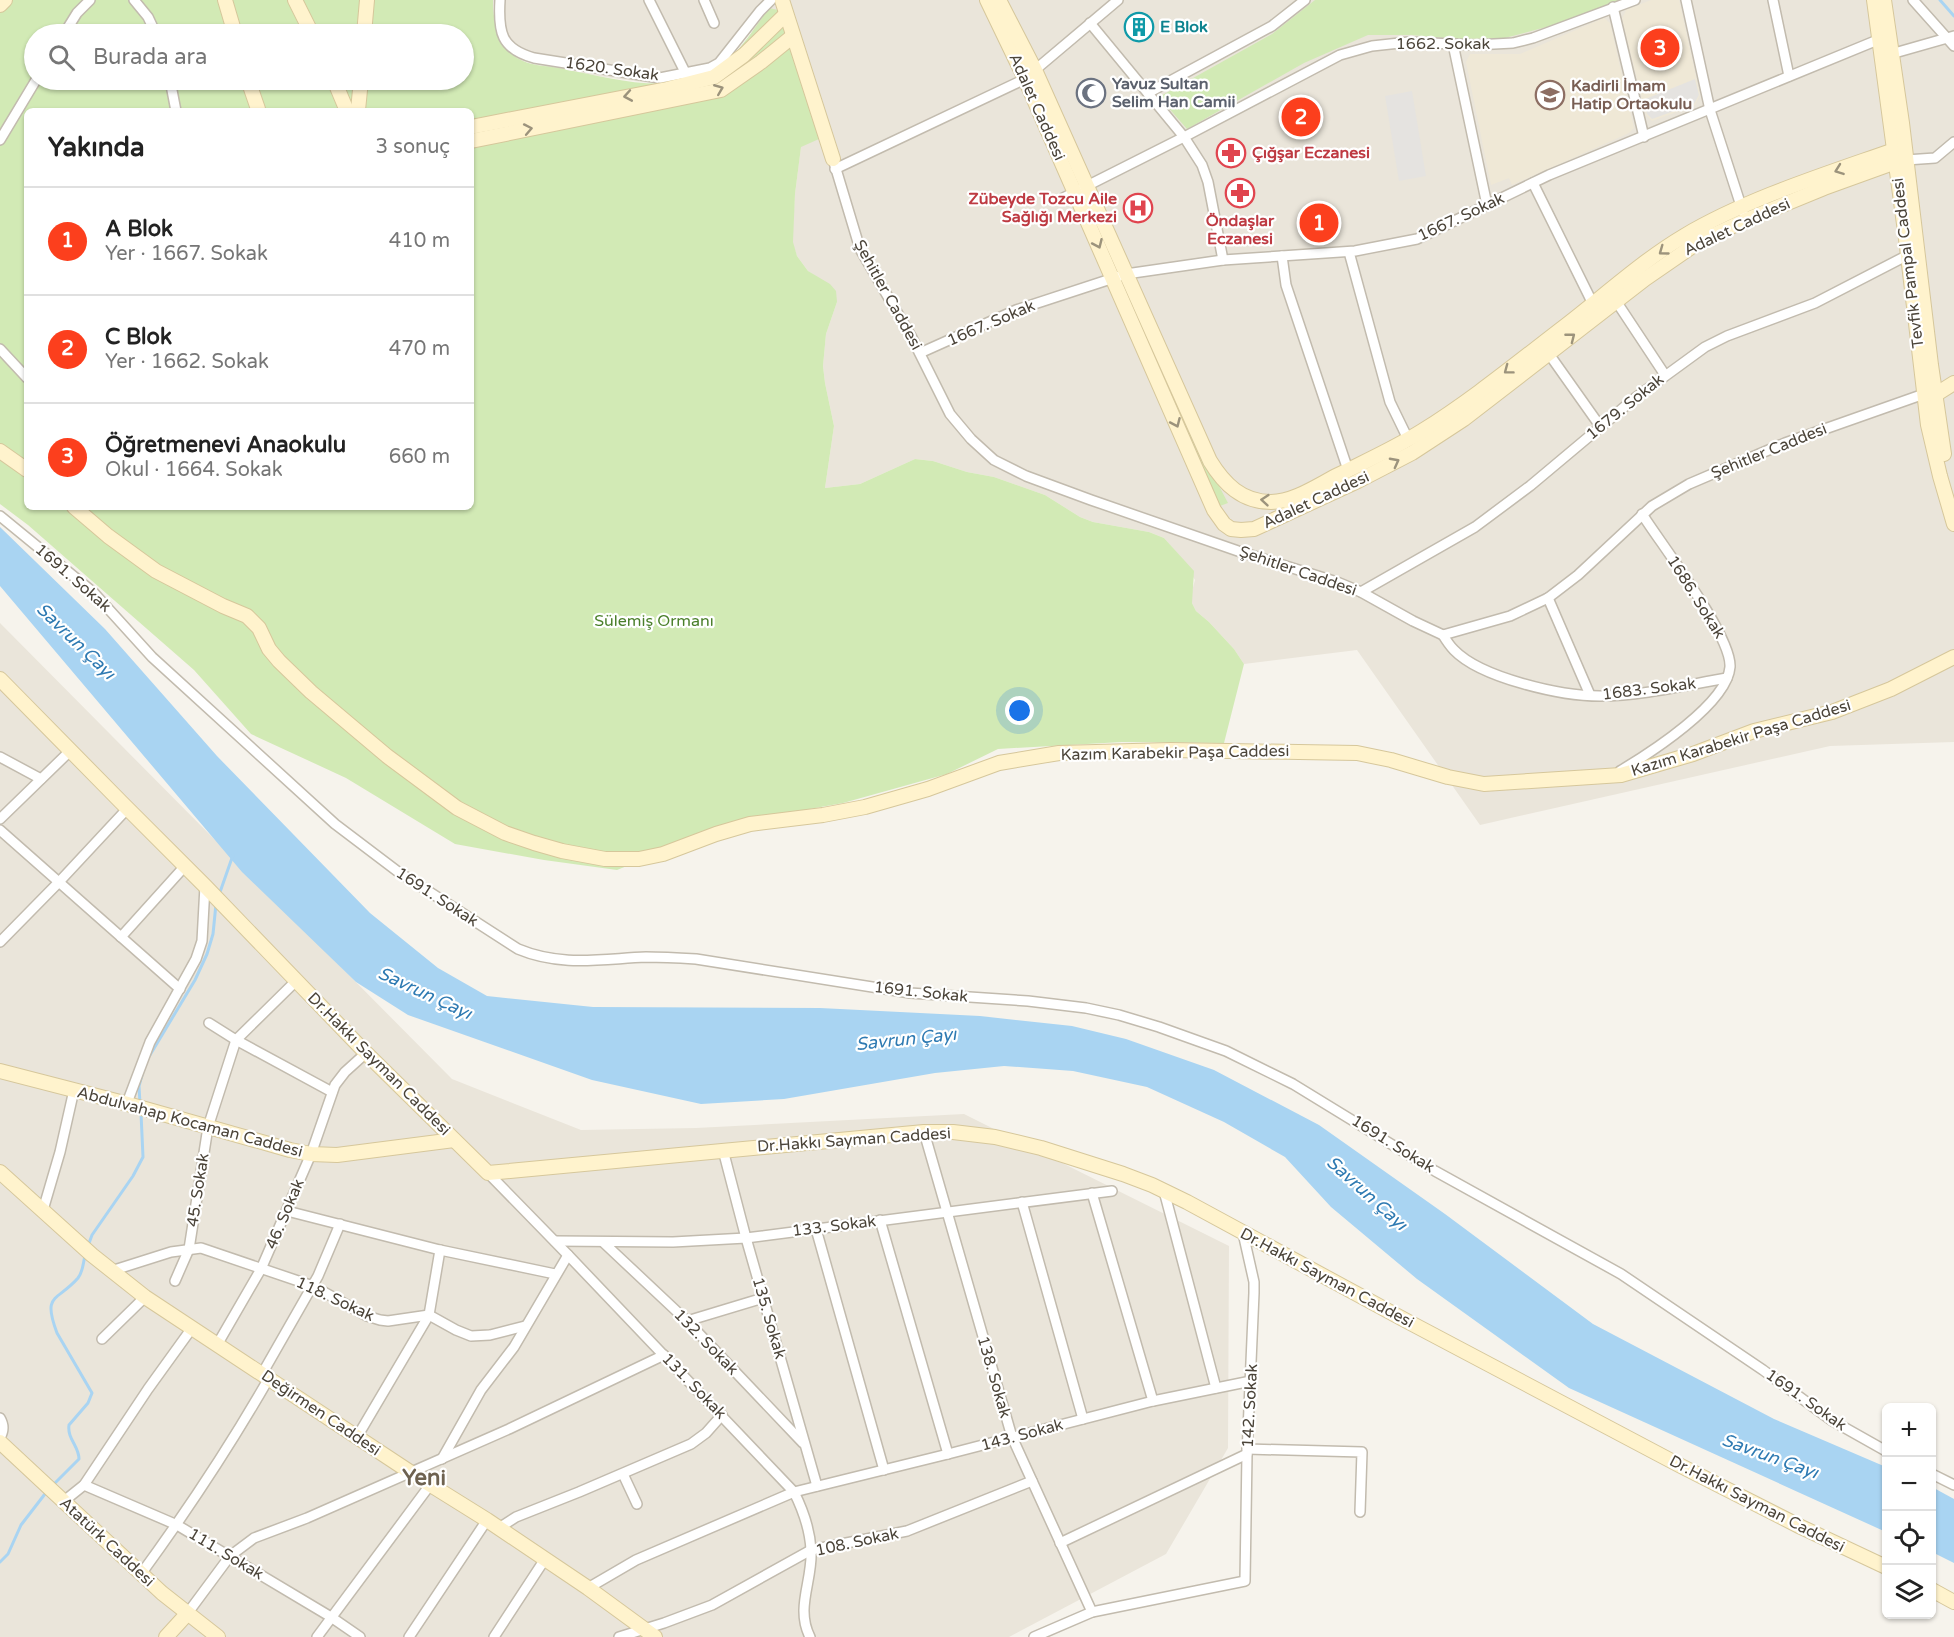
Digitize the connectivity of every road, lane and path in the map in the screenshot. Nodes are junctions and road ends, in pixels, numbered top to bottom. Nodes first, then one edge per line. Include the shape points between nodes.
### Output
1 (5, 0) edge
2 (90, 0) edge
3 (134, 0) edge
4 (225, 0) edge
5 (295, 0) edge
6 (367, 0) edge
7 (500, 0) edge
8 (649, 0) edge
9 (704, 0) edge
10 (771, 0) edge
11 (987, 0) edge
12 (999, 0) edge
13 (1118, 0) edge
14 (1305, 0) edge
15 (1635, 0) edge
16 (1686, 0) edge
17 (1773, 0) edge
18 (1874, 0) edge
19 (1884, 0) edge
20 (1913, 0) edge
21 (0, 4) edge
22 (784, 7) edge
23 (1613, 7) junction
24 (714, 23) dead end
25 (1090, 23) junction
26 (70, 24) edge
27 (152, 24) edge
28 (232, 24) edge
29 (307, 24) edge
30 (365, 24) edge
31 (793, 36) junction
32 (1950, 37) edge
33 (1880, 39) junction
34 (1453, 44) junction
35 (1954, 46) edge
36 (1891, 54) junction
37 (686, 74) junction
38 (1030, 74) junction
39 (1789, 76) junction
40 (30, 90) edge
41 (172, 90) edge
42 (252, 90) edge
43 (341, 90) edge
44 (359, 90) edge
45 (1148, 93) junction
46 (175, 108) edge
47 (258, 108) edge
48 (353, 108) edge
49 (356, 108) edge
50 (1710, 110) junction
51 (474, 126) edge
52 (1644, 136) junction
53 (1184, 137) junction
54 (0, 140) edge
55 (474, 140) edge
56 (1954, 142) edge
57 (1899, 157) junction
58 (834, 164) junction
59 (1533, 183) junction
60 (1075, 192) junction
61 (1487, 205) junction
62 (1744, 214) junction
63 (1349, 252) junction
64 (1908, 255) junction
65 (1282, 256) junction
66 (1223, 260) junction
67 (1119, 276) junction
68 (1616, 301) junction
69 (1593, 304) junction
70 (0, 349) edge
71 (920, 353) junction
72 (1549, 354) junction
73 (24, 375) edge
74 (1665, 375) junction
75 (1954, 383) edge
76 (1929, 394) junction
77 (1600, 426) junction
78 (1408, 439) junction
79 (0, 451) edge
80 (24, 468) edge
81 (1348, 470) junction
82 (1954, 494) edge
83 (78, 510) edge
84 (1642, 514) junction
85 (0, 516) edge
86 (1954, 524) edge
87 (1361, 592) junction
88 (1548, 598) junction
89 (1443, 635) junction
90 (1954, 657) edge
91 (1727, 678) junction
92 (0, 679) edge
93 (1590, 695) junction
94 (70, 751) junction
95 (0, 756) edge
96 (1612, 776) junction
97 (41, 779) junction
98 (127, 809) junction
99 (0, 819) edge
100 (0, 830) edge
101 (185, 866) junction
102 (59, 882) junction
103 (206, 886) junction
104 (121, 937) junction
105 (0, 942) edge
106 (296, 981) junction
107 (180, 989) junction
108 (209, 1023) dead end
109 (236, 1040) junction
110 (366, 1053) junction
111 (0, 1071) edge
112 (74, 1090) junction
113 (332, 1092) junction
114 (127, 1104) junction
115 (208, 1127) junction
116 (924, 1132) junction
117 (454, 1140) junction
118 (723, 1150) junction
119 (311, 1154) junction
120 (0, 1172) edge
121 (488, 1173) junction
122 (1112, 1191) dead end
123 (1164, 1191) junction
124 (1092, 1193) junction
125 (1022, 1202) junction
126 (43, 1210) junction
127 (287, 1211) junction
128 (947, 1212) junction
129 (880, 1220) junction
130 (340, 1224) junction
131 (816, 1229) junction
132 (1244, 1233) junction
133 (746, 1238) junction
134 (555, 1241) junction
135 (604, 1243) junction
136 (189, 1249) junction
137 (440, 1250) junction
138 (568, 1255) junction
139 (261, 1269) junction
140 (111, 1271) junction
141 (555, 1274) junction
142 (175, 1281) dead end
143 (313, 1286) junction
144 (145, 1297) junction
145 (763, 1298) junction
146 (429, 1315) junction
147 (687, 1321) junction
148 (525, 1326) junction
149 (192, 1328) junction
150 (102, 1339) dead end
151 (217, 1345) junction
152 (664, 1355) junction
153 (266, 1376) junction
154 (1251, 1381) junction
155 (1216, 1388) junction
156 (1153, 1401) junction
157 (722, 1414) junction
158 (0, 1418) edge
159 (1083, 1419) junction
160 (357, 1437) junction
161 (1012, 1437) junction
162 (0, 1440) edge
163 (805, 1445) junction
164 (1882, 1448) edge
165 (1247, 1451) junction
166 (948, 1454) junction
167 (442, 1458) junction
168 (884, 1470) junction
169 (410, 1472) junction
170 (623, 1474) junction
171 (1936, 1476) edge
172 (1032, 1481) junction
173 (84, 1485) junction
174 (430, 1485) junction
175 (1954, 1485) edge
176 (817, 1486) junction
177 (794, 1492) junction
178 (64, 1501) junction
179 (637, 1504) dead end
180 (1360, 1512) dead end
181 (487, 1520) junction
182 (177, 1525) junction
183 (499, 1528) junction
184 (1060, 1543) junction
185 (811, 1551) junction
186 (230, 1556) junction
187 (545, 1559) junction
188 (1882, 1566) edge
189 (141, 1574) junction
190 (588, 1588) junction
191 (1936, 1592) edge
192 (1954, 1602) edge
193 (1092, 1612) junction
194 (187, 1614) junction
195 (331, 1617) junction
196 (649, 1633) edge
197 (166, 1637) edge
198 (218, 1637) edge
199 (317, 1637) edge
200 (360, 1637) edge
201 (410, 1637) edge
202 (494, 1637) edge
203 (620, 1637) edge
204 (810, 1637) edge
205 (1035, 1637) edge

1 - 21 street
2 - 26 street
3 - 27 street
4 - 28 street
5 - 29 street
6 - 30 street
7 - 37 street, 1620. Sokak via 503,37 510,48 523,55 641,76
8 - 37 street
9 - 24 street
10 - 37 street, 1620. Sokak via 719,63
11 - 38 street, Adalet Caddesi
12 - 38 street
13 - 25 street
14 - 45 street via 1272,26
15 - 23 street, 1662. Sokak
16 - 50 street
17 - 39 street
18 - 33 street, Tevfik Pampal Caddesi
19 - 36 street, Tevfik Pampal Caddesi
20 - 32 street
22 - 31 street
22 -> 51 street via 744,55 714,77
23 - 34 street, 1662. Sokak via 1513,44
23 - 52 street
25 - 38 street
25 - 45 street
55 -> 31 street via 721,90
31 - 58 street
32 - 35 street
32 - 36 street
33 - 39 street, 1667. Sokak
33 - 57 street, Tevfik Pampal Caddesi
34 - 53 street, 1662. Sokak via 1408,42 1340,55
34 - 61 street
36 - 57 street, Tevfik Pampal Caddesi
38 - 58 street
38 - 60 street
39 - 50 street, 1667. Sokak
40 - 54 street
41 - 46 street
42 - 47 street
43 - 48 street
44 - 49 street
45 - 53 street
50 - 52 street, 1667. Sokak
50 - 62 street
52 - 59 street, 1667. Sokak
53 - 60 street, 1662. Sokak
53 - 66 street via 1208,182
56 - 57 street via 1935,158
57 - 62 street
57 - 64 street, Tevfik Pampal Caddesi
57 - 76 street, Tevfik Pampal Caddesi
58 - 71 street, Şehitler Caddesi via 860,249
59 - 61 street, 1667. Sokak
59 - 69 street
60 - 67 street
61 - 63 street, 1667. Sokak via 1417,239
62 - 68 street, Adalet Caddesi via 1678,255
62 -> 69 street via 1684,237
63 - 65 street, 1667. Sokak
63 - 78 street via 1390,402
64 - 74 street, 1679. Sokak via 1815,303 1716,341
64 - 76 street, Tevfik Pampal Caddesi
65 - 66 street, 1667. Sokak
65 - 81 street via 1286,285
66 - 67 street, 1667. Sokak
67 - 71 street, 1667. Sokak via 1016,310
67 -> 72 street, Adalet Caddesi via 1214,510 1231,529 1254,529 1412,453
81 -> 67 street via 1282,501 1259,500 1231,488 1205,452
72 -> 68 street, Adalet Caddesi
68 - 74 street
69 -> 78 street via 1469,399
70 - 73 street
71 - 87 street, Şehitler Caddesi via 959,426 994,460 1008,468
72 - 77 street
74 - 77 street, 1679. Sokak
75 - 76 street
76 - 82 street, Tevfik Pampal Caddesi
76 - 84 street, Şehitler Caddesi via 1734,463 1667,495
76 - 86 street, Tevfik Pampal Caddesi via 1933,447
77 - 87 street, 1679. Sokak via 1475,527
78 - 81 street
79 - 80 street
83 - 96 street, Kazım Karabekir Paşa Caddesi via 156,571 247,616 295,678 440,798 505,833 562,852 625,860 663,854 757,822 864,807 999,763 1059,753 1357,753 1484,784
84 - 88 street, Şehitler Caddesi
84 - 91 street, 1686. Sokak via 1721,635 1730,657
85 - 164 street, 1691. Sokak via 94,592 152,657 335,824 397,872 518,949 559,961 696,959 910,993 1068,1005 1119,1015 1204,1042 1293,1084 1435,1171 1621,1274 1831,1420
87 - 89 street, Şehitler Caddesi
88 - 89 street, Şehitler Caddesi via 1510,616
88 - 93 street
89 - 93 street, 1683. Sokak via 1454,650 1500,676
90 - 96 street, Kazım Karabekir Paşa Caddesi via 1891,689 1832,712 1755,731 1665,763
91 - 93 street, 1683. Sokak via 1618,695
91 - 96 street via 1712,700 1682,728
92 - 94 street, Dr.Hakkı Sayman Caddesi
94 - 97 street
94 - 98 street, Dr.Hakkı Sayman Caddesi
95 - 97 street
97 - 99 street
98 - 101 street, Dr.Hakkı Sayman Caddesi
98 - 102 street
100 - 102 street
101 - 103 street, Dr.Hakkı Sayman Caddesi
101 - 104 street
102 - 104 street
102 - 105 street
103 - 106 street, Dr.Hakkı Sayman Caddesi
103 - 107 street via 202,941
104 - 107 street
106 - 109 street, 45. Sokak
106 - 110 street, Dr.Hakkı Sayman Caddesi
107 - 114 street via 150,1042
108 - 109 street
109 - 113 street
109 - 115 street, 45. Sokak
110 - 113 street, 46. Sokak via 339,1078
110 - 117 street, Dr.Hakkı Sayman Caddesi
111 - 112 street, Abdulvahap Kocaman Caddesi
112 - 114 street, Abdulvahap Kocaman Caddesi
112 - 126 street
113 - 119 street, 46. Sokak
114 - 115 street, Abdulvahap Kocaman Caddesi
115 - 119 street, Abdulvahap Kocaman Caddesi
115 - 136 street, 45. Sokak
116 - 118 street, Dr.Hakkı Sayman Caddesi
116 - 123 street, Dr.Hakkı Sayman Caddesi via 974,1134 1041,1148
116 - 128 street, 138. Sokak
117 - 119 street, Abdulvahap Kocaman Caddesi via 337,1155
117 - 121 street, Dr.Hakkı Sayman Caddesi
118 - 121 street, Dr.Hakkı Sayman Caddesi
118 - 133 street, 135. Sokak
119 - 127 street, 46. Sokak
120 - 126 street, Değirmen Caddesi
121 - 134 street, 131. Sokak
122 - 124 street, 133. Sokak
123 - 132 street, Dr.Hakkı Sayman Caddesi
123 - 155 street
124 - 125 street, 133. Sokak
124 - 156 street
125 - 128 street, 133. Sokak
125 - 159 street
126 - 140 street, Değirmen Caddesi
127 - 130 street
127 - 139 street, 46. Sokak
128 - 129 street, 133. Sokak
128 - 161 street, 138. Sokak
129 - 131 street, 133. Sokak
129 - 166 street
130 - 137 street
130 - 143 street
131 - 133 street, 133. Sokak
131 - 168 street
132 - 154 street, 142. Sokak via 1254,1282
132 - 188 street, Dr.Hakkı Sayman Caddesi via 1681,1466
133 - 135 street, 133. Sokak
133 - 145 street, 135. Sokak
134 - 135 street, 133. Sokak
134 - 138 street, 131. Sokak
135 - 147 street, 132. Sokak
136 - 139 street, 118. Sokak via 201,1248
136 - 140 street, 118. Sokak
136 - 142 street, 45. Sokak
137 - 141 street
137 - 146 street
138 - 141 street
138 - 152 street, 131. Sokak
139 - 143 street, 118. Sokak
139 - 151 street, 46. Sokak
140 - 144 street, Değirmen Caddesi
141 - 148 street
143 - 146 street, 118. Sokak via 380,1320
143 - 153 street
144 - 149 street, Değirmen Caddesi
144 - 150 street
145 - 147 street
145 - 163 street, 135. Sokak
146 - 148 street via 471,1336
146 - 160 street
147 - 163 street, 132. Sokak
148 - 167 street
149 - 151 street, Değirmen Caddesi
149 - 173 street
151 - 153 street, Değirmen Caddesi
152 - 157 street, 131. Sokak
152 - 167 street
153 - 160 street, Değirmen Caddesi
153 - 182 street via 232,1442
154 - 155 street, 143. Sokak
154 - 165 street, 142. Sokak
155 - 156 street, 143. Sokak
156 - 159 street, 143. Sokak
157 - 170 street via 691,1444
157 - 177 street, 131. Sokak
158 - 162 street
159 - 161 street, 143. Sokak
160 - 169 street, Değirmen Caddesi
161 - 166 street, 143. Sokak
161 - 172 street, 138. Sokak
162 - 178 street, Atatürk Caddesi
163 - 176 street, 135. Sokak
165 - 180 street via 1362,1452
165 - 184 street
165 - 193 street, 142. Sokak via 1245,1581
166 - 168 street, 143. Sokak
167 - 169 street
168 - 176 street, 143. Sokak
169 - 174 street, Değirmen Caddesi
169 - 186 street via 254,1538
170 - 179 street
170 - 183 street via 516,1517
171 - 175 street
172 - 184 street, 138. Sokak
172 - 185 street, 108. Sokak via 907,1531
173 - 178 street
173 - 182 street, 111. Sokak
174 - 181 street, Değirmen Caddesi
174 - 195 street
176 - 177 street, 143. Sokak
177 - 185 street, 131. Sokak via 804,1514
177 - 190 street, 143. Sokak via 636,1560
178 - 189 street, Atatürk Caddesi
181 - 183 street, Değirmen Caddesi
181 - 201 street
182 - 186 street, 111. Sokak
182 - 189 street
183 - 187 street, Değirmen Caddesi
184 - 193 street, 138. Sokak
185 - 196 street, 108. Sokak via 712,1605
185 - 204 street, 131. Sokak via 803,1609
186 - 194 street
186 - 195 street, 111. Sokak
187 - 190 street, Değirmen Caddesi
187 - 202 street
189 - 194 street, Atatürk Caddesi
190 - 196 street, Değirmen Caddesi
191 - 192 street
193 - 205 street
194 - 197 street
194 - 198 street, Atatürk Caddesi
195 - 199 street
195 - 200 street, 111. Sokak
196 - 203 street, 108. Sokak

